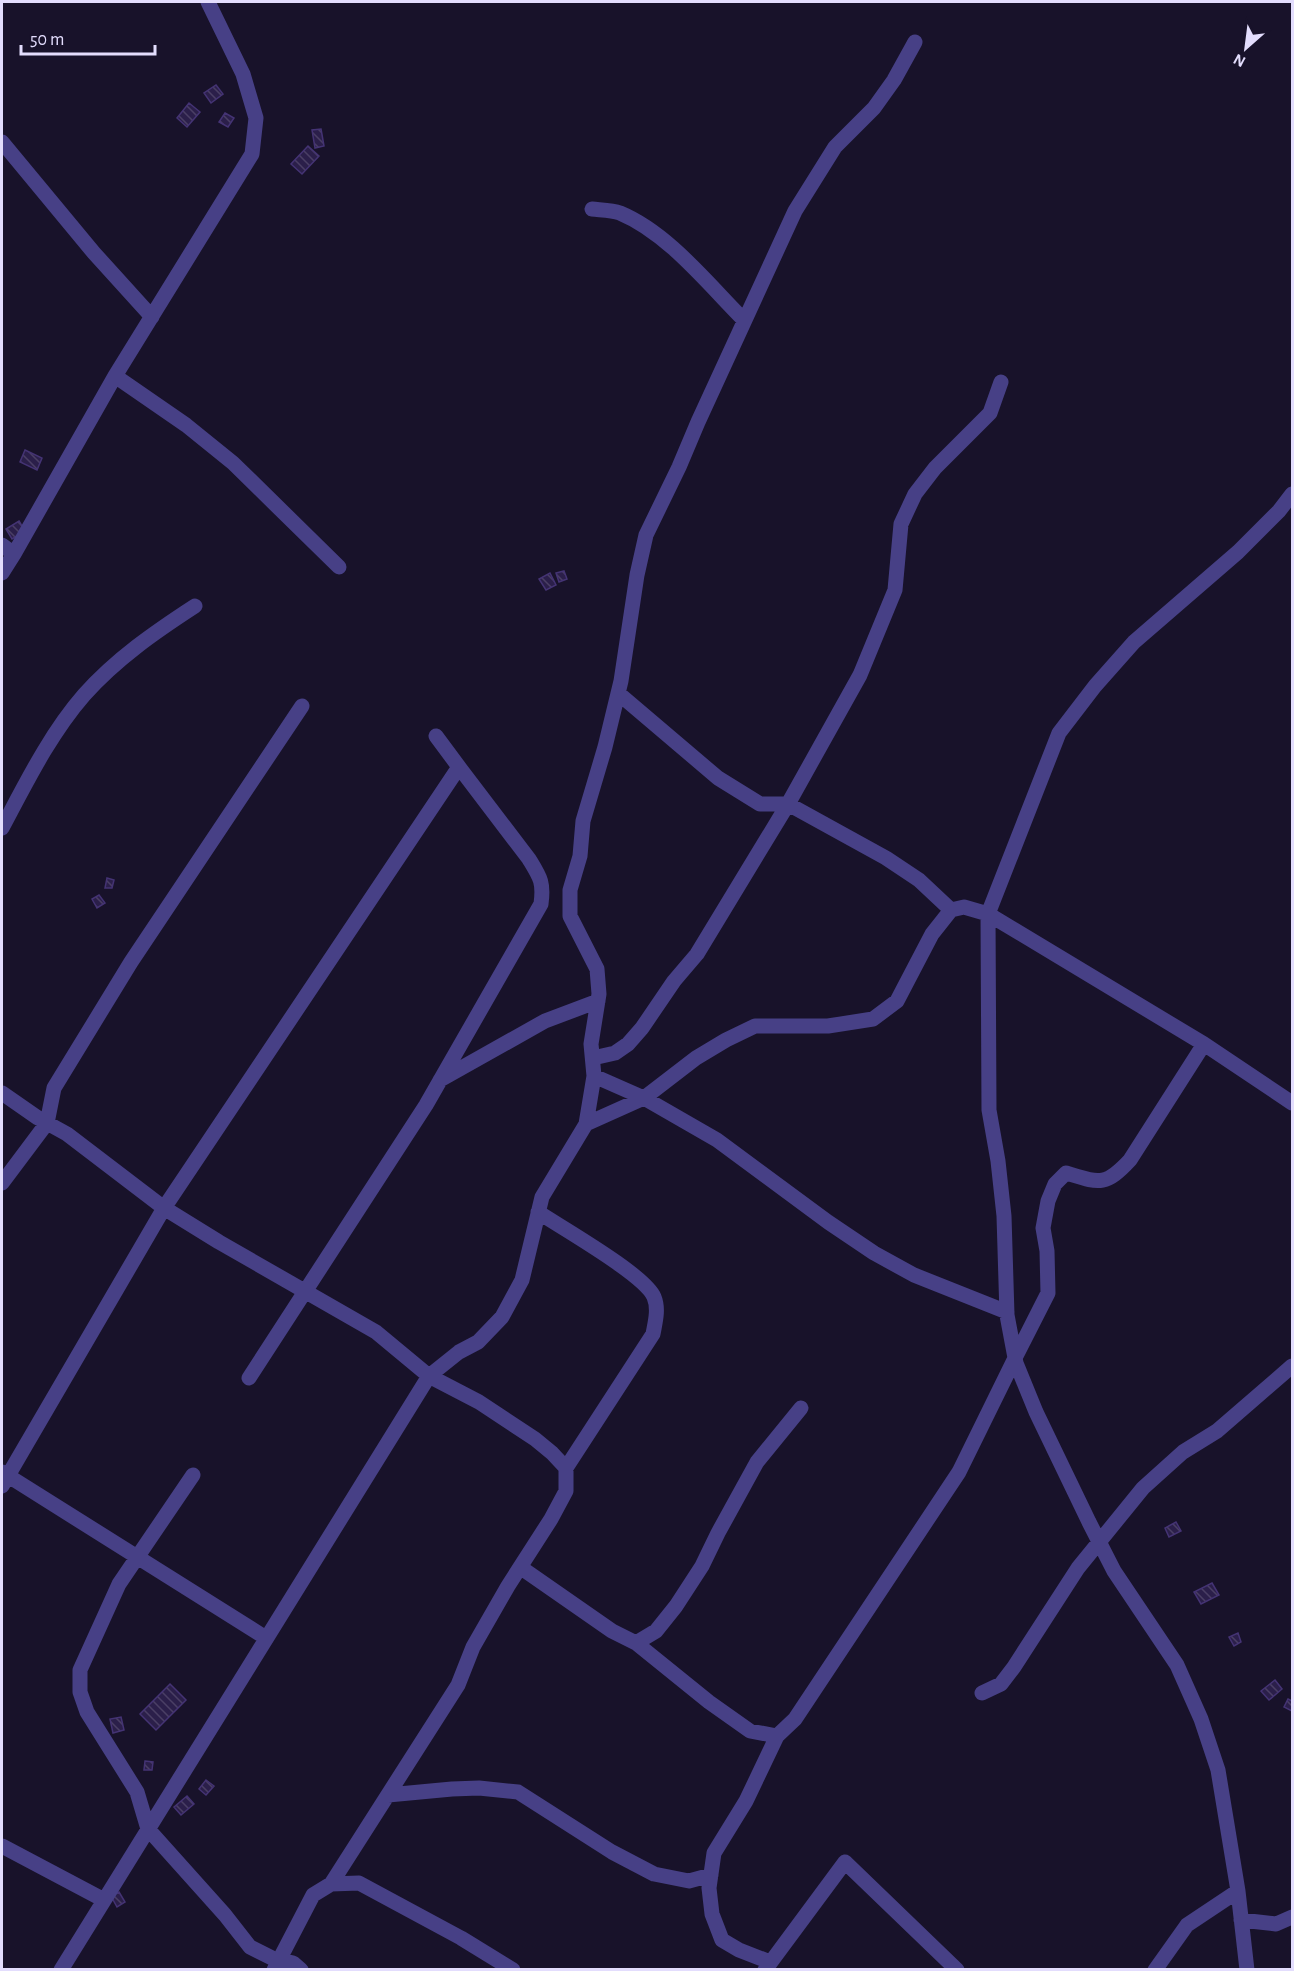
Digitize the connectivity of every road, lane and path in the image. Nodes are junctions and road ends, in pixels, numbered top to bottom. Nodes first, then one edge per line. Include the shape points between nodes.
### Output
1 (208, 2) edge
2 (915, 42) dead end
3 (2, 142) edge
4 (592, 209) dead end
5 (152, 317) junction
6 (744, 320) junction
7 (115, 376) junction
8 (1001, 382) dead end
9 (1293, 494) edge
10 (2, 545) edge
11 (14, 554) junction
12 (339, 567) dead end
13 (2, 573) edge
14 (195, 606) dead end
15 (618, 693) junction
16 (302, 706) dead end
17 (436, 736) dead end
18 (459, 767) junction
19 (788, 804) junction
20 (2, 828) edge
21 (543, 888) junction
22 (570, 890) junction
23 (951, 910) junction
24 (988, 914) junction
25 (598, 1001) junction
26 (1204, 1044) junction
27 (592, 1058) junction
28 (594, 1076) junction
29 (440, 1080) junction
30 (2, 1093) edge
31 (644, 1098) junction
32 (1293, 1103) edge
33 (47, 1123) junction
34 (586, 1124) junction
35 (2, 1183) edge
36 (164, 1208) junction
37 (538, 1212) junction
38 (305, 1291) junction
39 (1007, 1312) junction
40 (1015, 1358) junction
41 (1293, 1366) edge
42 (429, 1376) junction
43 (249, 1378) dead end
44 (801, 1408) dead end
45 (566, 1468) junction
46 (193, 1475) dead end
47 (4, 1478) edge
48 (1099, 1542) junction
49 (138, 1557) junction
50 (520, 1567) junction
51 (266, 1638) junction
52 (636, 1643) junction
53 (982, 1693) dead end
54 (777, 1736) junction
55 (388, 1795) junction
56 (148, 1829) junction
57 (2, 1846) edge
58 (711, 1875) junction
59 (331, 1884) junction
60 (1238, 1891) junction
61 (104, 1900) junction
62 (1241, 1920) junction
63 (1293, 1920) edge
64 (277, 1965) edge
65 (767, 1966) edge
66 (61, 1970) edge
67 (301, 1970) edge
68 (513, 1970) edge
69 (957, 1970) edge
70 (1155, 1970) edge
71 (1246, 1970) edge

1 - 5 street via 243,74 256,118 252,154
2 - 6 street via 874,108 835,147 817,174
3 - 5 street
4 - 6 street via 618,213 647,228 681,256
5 - 7 street
6 - 15 street via 646,535
7 - 11 street
7 - 12 street via 233,463
8 - 19 street via 990,413 915,494 901,524 894,590 860,675
9 - 24 street via 1238,552 1134,642 1059,733
10 - 11 street
11 - 13 street
14 - 20 street via 128,653 84,695 53,738
15 - 19 street via 718,778 760,804
15 - 22 street via 583,820 580,856
16 - 33 street via 95,1020 54,1088
17 - 18 street
18 - 21 street via 529,859
18 - 36 street
19 - 23 street via 886,858 919,880
19 - 27 street via 697,954 642,1029 615,1053
21 - 22 street
21 - 29 street via 541,904
22 - 25 street via 570,916 597,969
23 - 24 street via 964,907
23 - 31 street via 932,934 897,1001 873,1019 828,1026 755,1026 696,1058
24 - 26 street
24 - 39 street via 989,1110 1004,1216
25 - 27 street
25 - 29 street via 545,1021
26 - 32 street
26 - 40 street via 1117,1175 1103,1181 1066,1173 1054,1184 1043,1228 1047,1293
27 - 28 street
28 - 31 street
28 - 34 street
29 - 38 street
30 - 33 street
31 - 34 street
31 - 39 street via 717,1140 874,1252 914,1275
33 - 35 street
33 - 36 street via 68,1134
34 - 37 street via 542,1197
36 - 38 street
36 - 47 street
37 - 42 street via 522,1280 502,1317 478,1342
37 - 45 street via 639,1278 654,1297 657,1315 653,1334
38 - 42 street via 376,1332
38 - 43 street
39 - 40 street
40 - 48 street via 1036,1412
40 - 54 street via 959,1472 795,1719
41 - 48 street via 1217,1431 1161,1471
42 - 45 street via 479,1402 535,1439
42 - 51 street
44 - 52 street via 758,1462 676,1606 656,1631
45 - 50 street via 566,1491
46 - 49 street
47 - 49 street
48 - 53 street via 1001,1684
48 - 60 street via 1177,1665 1201,1719 1218,1770
49 - 51 street
49 - 56 street via 119,1584 80,1670 80,1692 87,1712 137,1792
50 - 52 street via 612,1631
50 - 55 street via 473,1647 458,1685
51 - 56 street
52 - 54 street via 750,1731
54 - 58 street via 746,1801 714,1853
55 - 58 street via 479,1788 518,1792 654,1874 689,1881
55 - 59 street
56 - 61 street
56 - 64 street via 250,1947
57 - 61 street
58 - 65 street via 712,1914 722,1940
59 - 64 street via 313,1895
59 - 68 street via 359,1883
60 - 62 street
60 - 70 street via 1187,1925
61 - 66 street
62 - 63 street via 1276,1924
62 - 71 street
64 - 67 street via 293,1963
65 - 69 street via 845,1862

